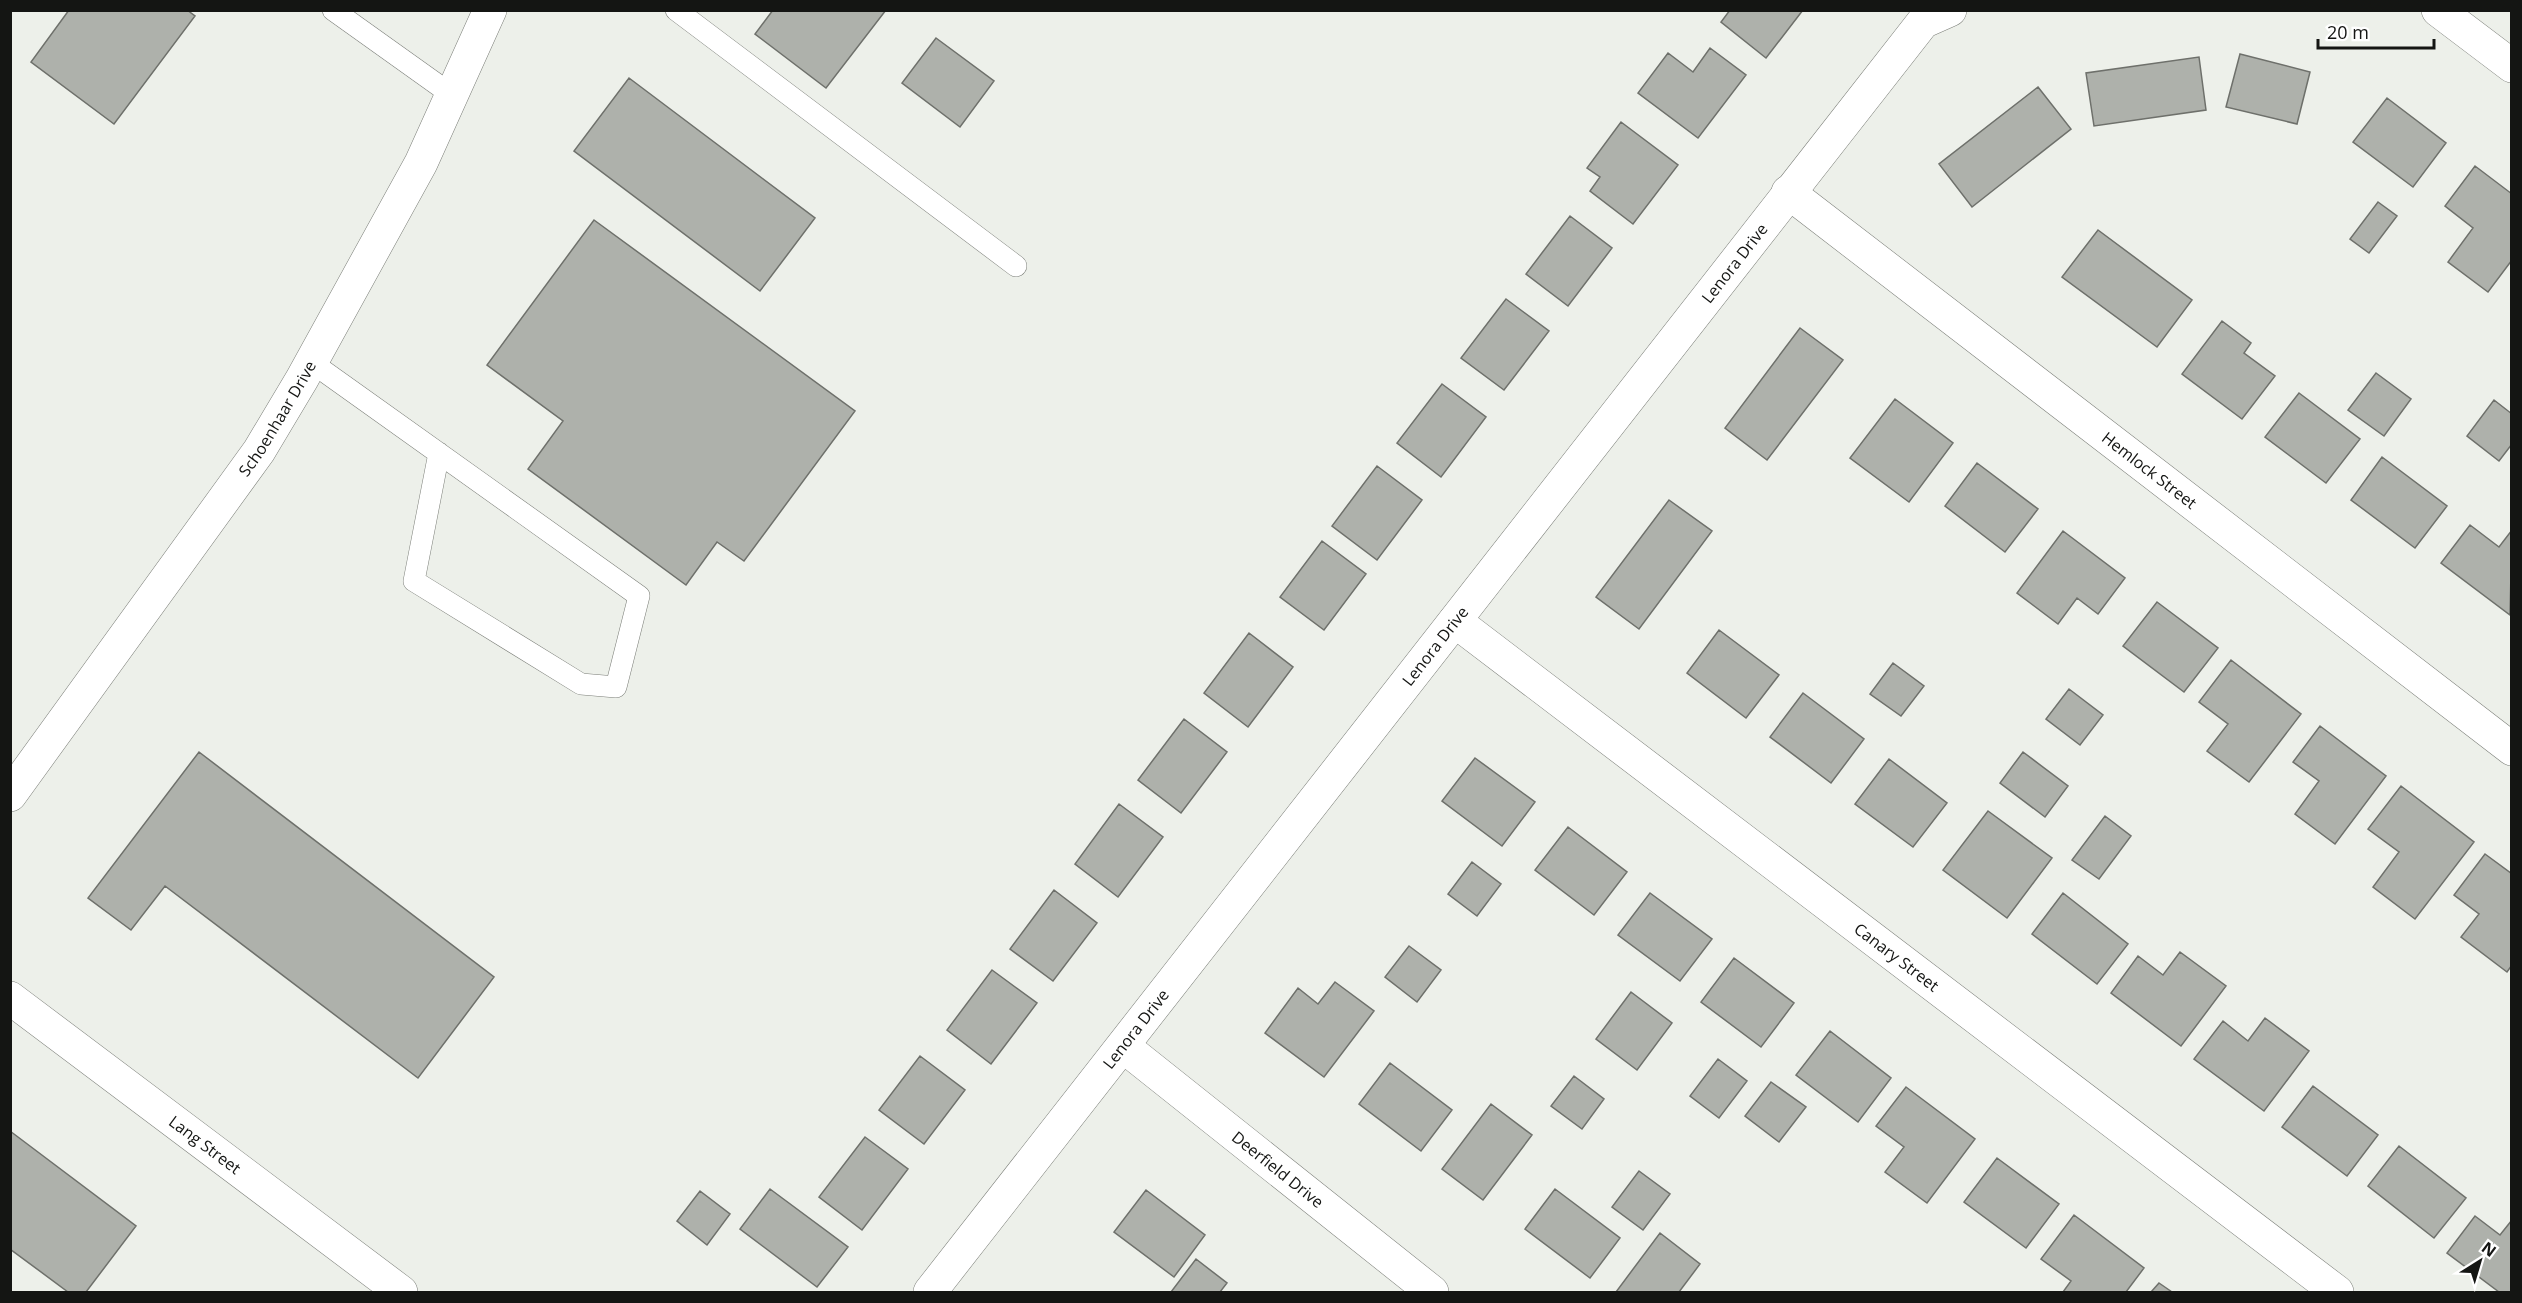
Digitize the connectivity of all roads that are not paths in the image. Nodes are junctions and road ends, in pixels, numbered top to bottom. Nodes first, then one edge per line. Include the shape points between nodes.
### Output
1 (333, 10) edge
2 (490, 10) edge
3 (676, 10) edge
4 (1950, 10) edge
5 (2438, 10) edge
6 (2511, 66) edge
7 (452, 95) junction
8 (1788, 192) junction
9 (1016, 266) dead end
10 (311, 362) junction
11 (439, 453) junction
12 (1455, 621) junction
13 (2511, 749) edge
14 (10, 795) edge
15 (10, 998) edge
16 (1123, 1046) junction
17 (401, 1293) edge
18 (930, 1293) edge
19 (1432, 1293) edge
20 (2337, 1293) edge

1 - 7 lane
2 - 7 street, Schoenhaar Drive
3 - 9 lane
4 - 8 street, Lenora Drive via 1923,22
5 - 6 street
7 - 10 street, Schoenhaar Drive via 421,163
8 - 12 street, Lenora Drive
8 - 13 street, Hemlock Street
10 - 11 lane
10 - 14 street, Schoenhaar Drive via 259,451
11 - 11 lane via 639,596 616,687 581,684 414,581
12 - 16 street, Lenora Drive
12 - 20 street, Canary Street
15 - 17 street, Lang Street
16 - 18 street, Lenora Drive
16 - 19 street, Deerfield Drive

